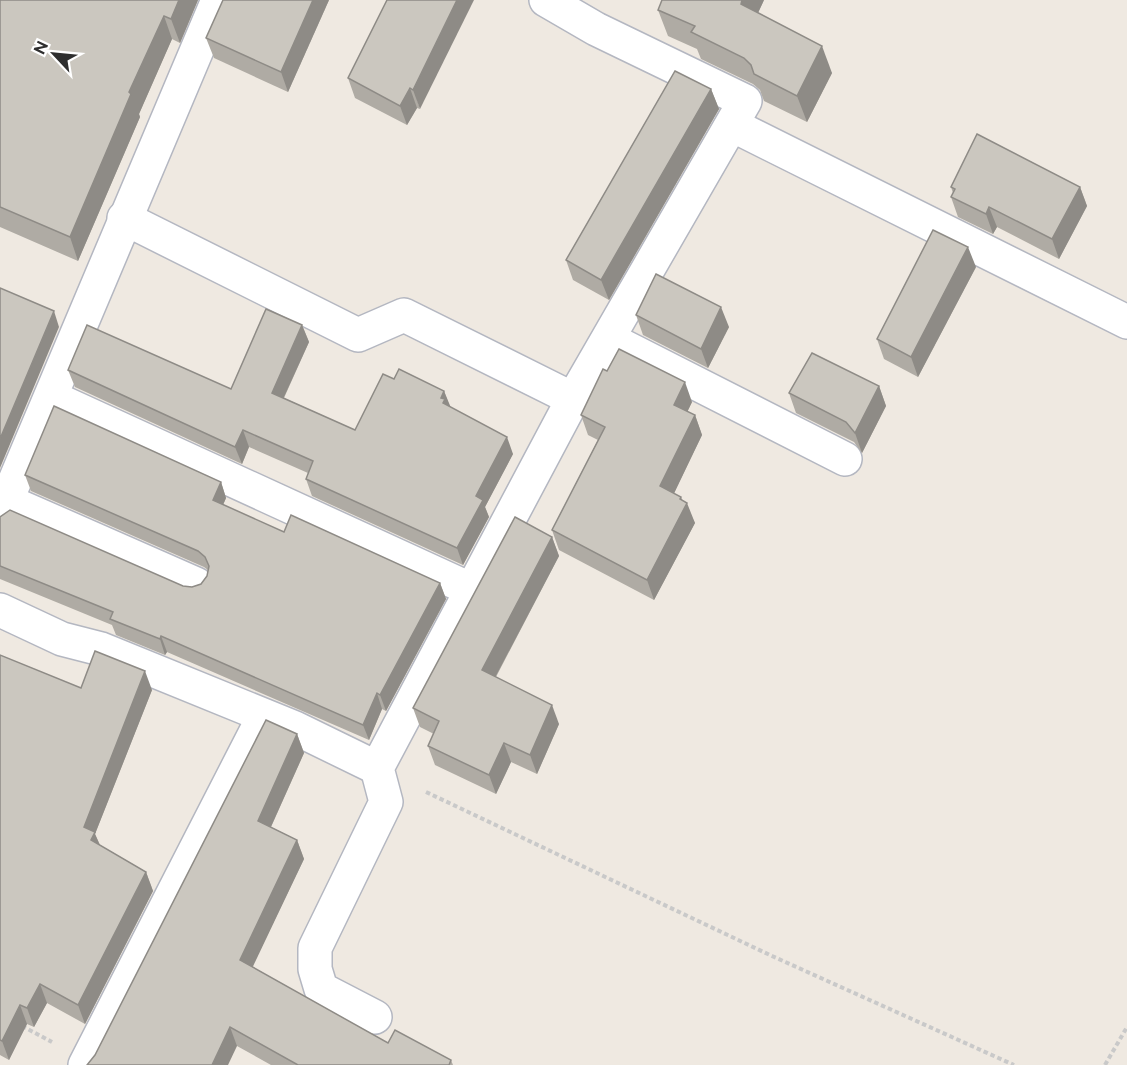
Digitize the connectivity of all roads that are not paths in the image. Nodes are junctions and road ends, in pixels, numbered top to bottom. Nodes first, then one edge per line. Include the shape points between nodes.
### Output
1 (218, 0) edge
2 (567, 5) edge
3 (732, 124) junction
4 (124, 218) junction
5 (1127, 322) edge
6 (609, 339) junction
7 (51, 397) junction
8 (573, 399) junction
9 (845, 459) dead end
10 (3, 509) edge
11 (196, 584) edge
12 (470, 589) junction
13 (0, 610) edge
14 (264, 716) junction
15 (377, 768) junction
16 (375, 1017) dead end
17 (86, 1063) edge

1 - 4 street
2 - 3 street via 596,29 745,101
3 - 5 street
3 - 6 street
4 - 7 street
4 - 8 street via 358,335 404,315
6 - 8 street
6 - 9 street
7 - 10 street
7 - 12 street
8 - 12 street
10 - 11 street
12 - 15 street
13 - 14 street via 62,639 100,649
14 - 15 street
14 - 17 street
15 - 16 street via 386,802 315,948 315,969 321,989

